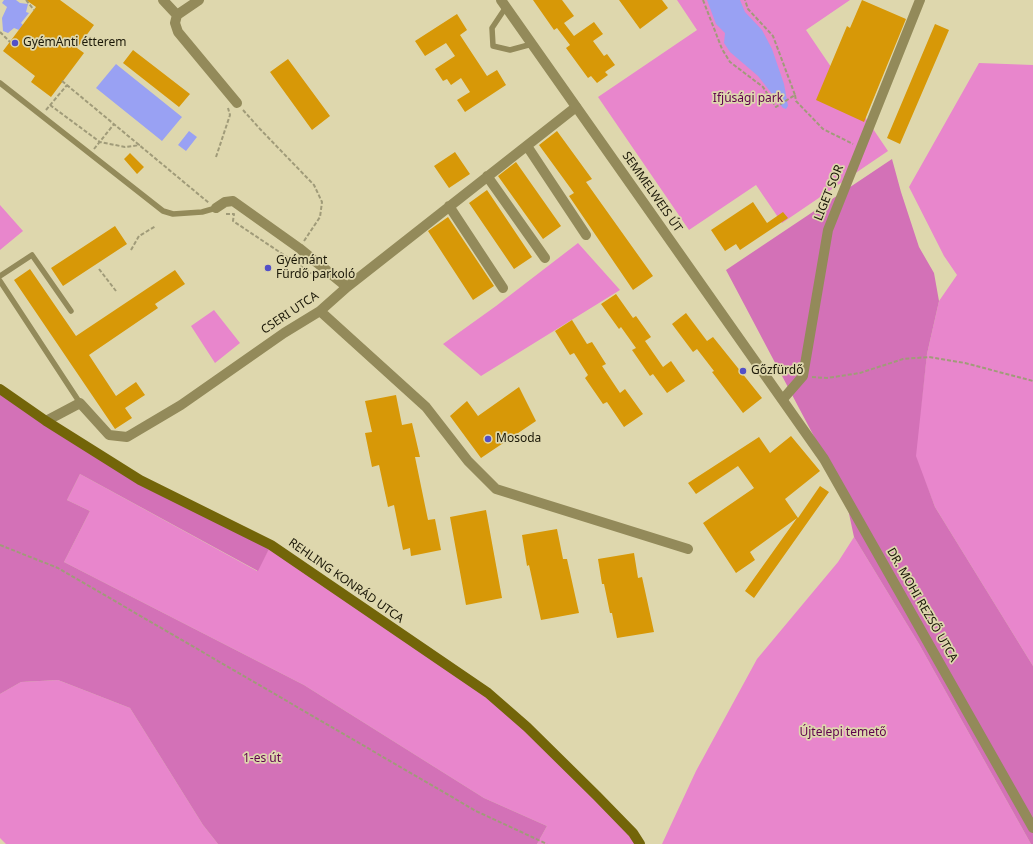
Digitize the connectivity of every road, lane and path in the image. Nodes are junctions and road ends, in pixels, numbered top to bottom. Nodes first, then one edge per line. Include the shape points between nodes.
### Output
1 (26, 0) edge
2 (163, 0) edge
3 (199, 0) edge
4 (703, 0) edge
5 (745, 0) edge
6 (920, 0) edge
7 (504, 2) edge
8 (34, 10) dead end
9 (177, 15) junction
10 (0, 32) edge
11 (10, 42) dead end
12 (532, 44) junction
13 (62, 81) dead end
14 (0, 83) edge
15 (67, 85) junction
16 (224, 86) junction
17 (794, 95) junction
18 (238, 103) joint
19 (50, 106) junction
20 (576, 107) junction
21 (41, 117) junction
22 (114, 124) junction
23 (100, 142) junction
24 (140, 145) junction
25 (527, 146) junction
26 (861, 148) junction
27 (90, 154) junction
28 (216, 157) dead end
29 (487, 176) junction
30 (449, 206) junction
31 (216, 208) junction
32 (156, 226) dead end
33 (586, 235) dead end
34 (299, 248) junction
35 (131, 250) dead end
36 (545, 258) dead end
37 (99, 270) dead end
38 (0, 276) edge
39 (315, 276) dead end
40 (0, 281) edge
41 (346, 287) junction
42 (503, 288) dead end
43 (116, 291) dead end
44 (71, 311) dead end
45 (320, 311) junction
46 (803, 376) junction
47 (1033, 381) edge
48 (0, 389) edge
49 (783, 399) junction
50 (80, 403) junction
51 (46, 421) junction
52 (0, 546) edge
53 (688, 549) dead end
54 (1033, 828) edge
55 (547, 844) edge
56 (640, 844) edge

1 - 8 path
2 - 9 street
3 - 9 street
4 - 17 path via 722,49 730,62 763,87 776,107
5 - 17 path via 748,9 773,36
6 - 26 street, LIGET SOR
7 - 12 street, SEMMELWEIS ÚT
7 - 12 lane via 492,28 493,46 510,50
9 - 16 street via 175,23 178,32
10 - 11 path
12 - 20 street, SEMMELWEIS ÚT
13 - 15 path
14 - 21 lane
15 - 19 path
15 - 22 path
16 - 18 street
16 - 28 path via 230,115
17 - 26 path via 796,101 823,129
18 - 34 path via 314,185 322,202 320,217
19 - 21 path
19 - 23 path
20 - 25 street, CSERI UTCA
20 - 49 street, SEMMELWEIS ÚT
21 - 27 lane
22 - 23 path
22 - 24 path
23 - 24 path via 125,147
23 - 27 path
24 - 31 path
25 - 29 street, CSERI UTCA
25 - 33 street
26 - 46 street, LIGET SOR via 828,230
27 - 31 lane via 163,211 173,214 202,212
29 - 30 street, CSERI UTCA
29 - 36 street
30 - 41 street, CSERI UTCA
30 - 42 street
31 - 34 street via 225,202 233,201
31 - 39 path via 226,214 234,214 233,221
32 - 35 path via 139,236
34 - 41 street
37 - 43 path
38 - 44 lane via 32,256
40 - 50 lane
41 - 45 street, CSERI UTCA
45 - 50 street, CSERI UTCA via 181,405 127,437 109,435
45 - 53 street via 426,407 468,462 496,489
46 - 47 path via 827,378 860,373 903,359 929,357 965,363
46 - 49 street
48 - 51 main road, REHLING KONRÁD UTCA
49 - 54 street, DR. MOHI REZSŐ UTCA via 824,459
50 - 51 street
51 - 56 main road, REHLING KONRÁD UTCA via 140,480 271,545 488,693 527,727 597,796 633,833
52 - 55 path via 58,568 476,811

